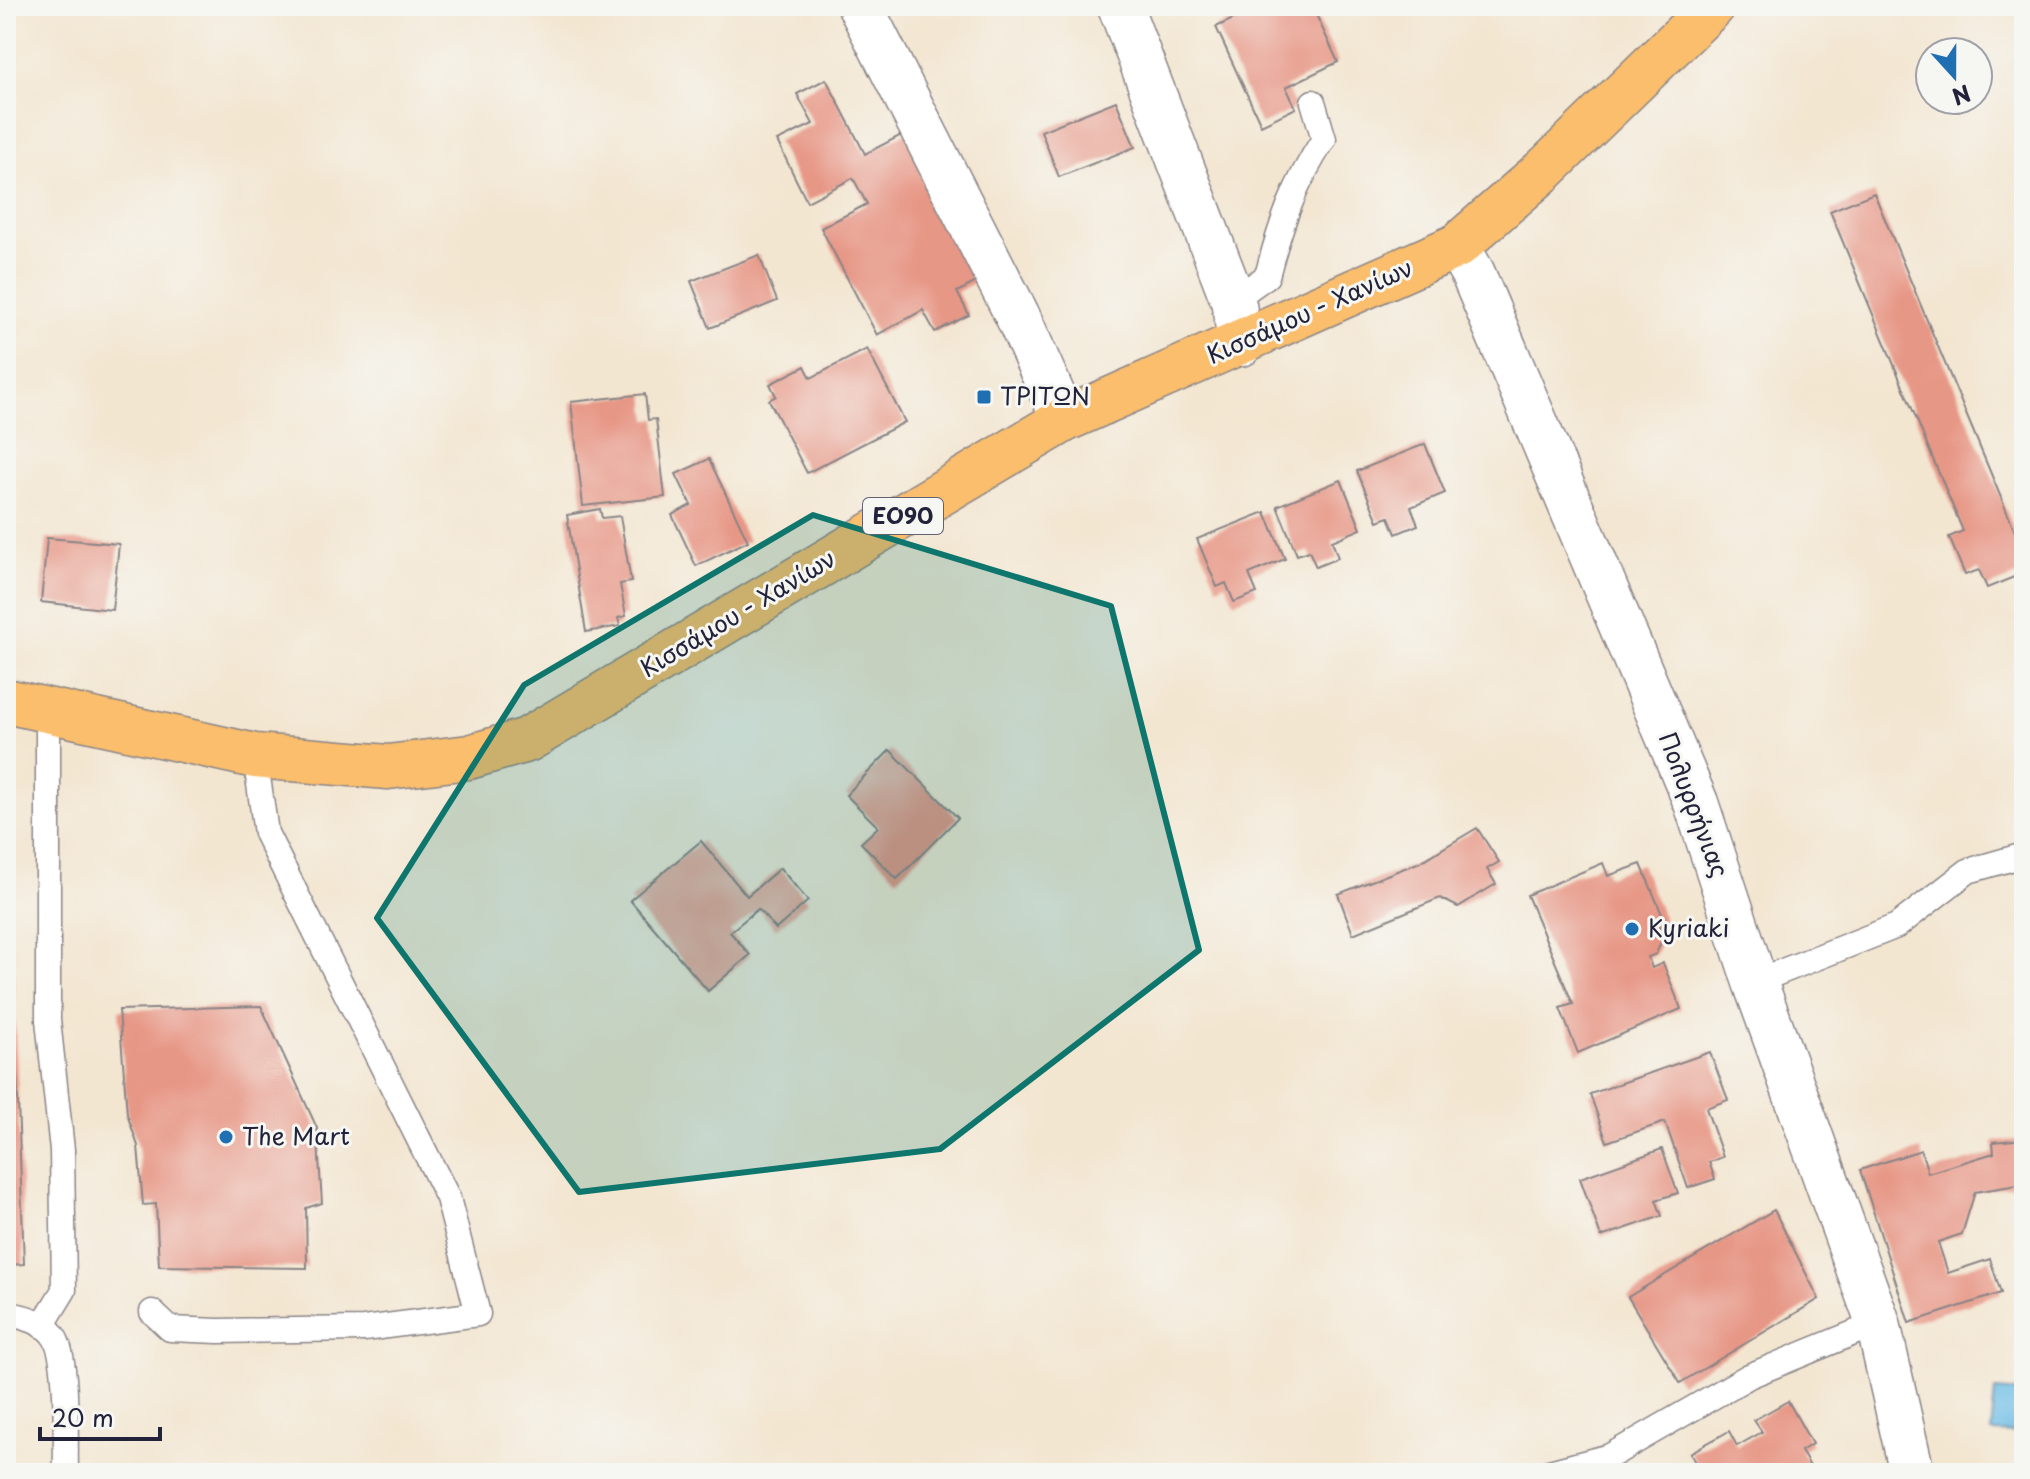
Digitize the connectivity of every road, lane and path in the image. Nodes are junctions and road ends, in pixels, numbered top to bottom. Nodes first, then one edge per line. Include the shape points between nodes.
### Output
1 (860, 6) edge
2 (1120, 6) edge
3 (1713, 6) edge
4 (1313, 102) dead end
5 (1457, 246) junction
6 (1233, 300) junction
7 (1241, 344) junction
8 (1064, 420) junction
9 (6, 701) edge
10 (48, 710) junction
11 (255, 756) junction
12 (2024, 855) edge
13 (1755, 982) junction
14 (152, 1312) dead end
15 (6, 1314) edge
16 (1878, 1323) junction
17 (42, 1326) junction
18 (66, 1473) edge
19 (1545, 1473) edge
20 (1912, 1473) edge

1 - 8 street via 1017,315
2 - 6 street
3 - 5 main road, Κισσάμου - Χανίων / ΕΟ90 via 1544,170
4 - 6 lane via 1324,139 1293,193 1267,276
5 - 7 main road, Κισσάμου - Χανίων / ΕΟ90
5 - 13 street, Πολυρρήνιας via 1696,803
6 - 7 street
7 - 8 main road, Κισσάμου - Χανίων / ΕΟ90
8 - 11 main road, Κισσάμου - Χανίων / ΕΟ90 via 527,740 469,757 388,767
9 - 10 main road, Κισσάμου - Χανίων / ΕΟ90
10 - 11 main road, Κισσάμου - Χανίων / ΕΟ90
10 - 17 lane via 48,1020 62,1150 64,1290
11 - 14 lane via 266,833 448,1198 478,1314 364,1329 218,1331 170,1329
12 - 13 lane via 1968,871 1897,926
13 - 16 street, Πολυρρήνιας
15 - 17 lane
16 - 19 lane via 1749,1376 1610,1456
16 - 20 street, Πολυρρήνιας
17 - 18 lane via 54,1336 61,1356

